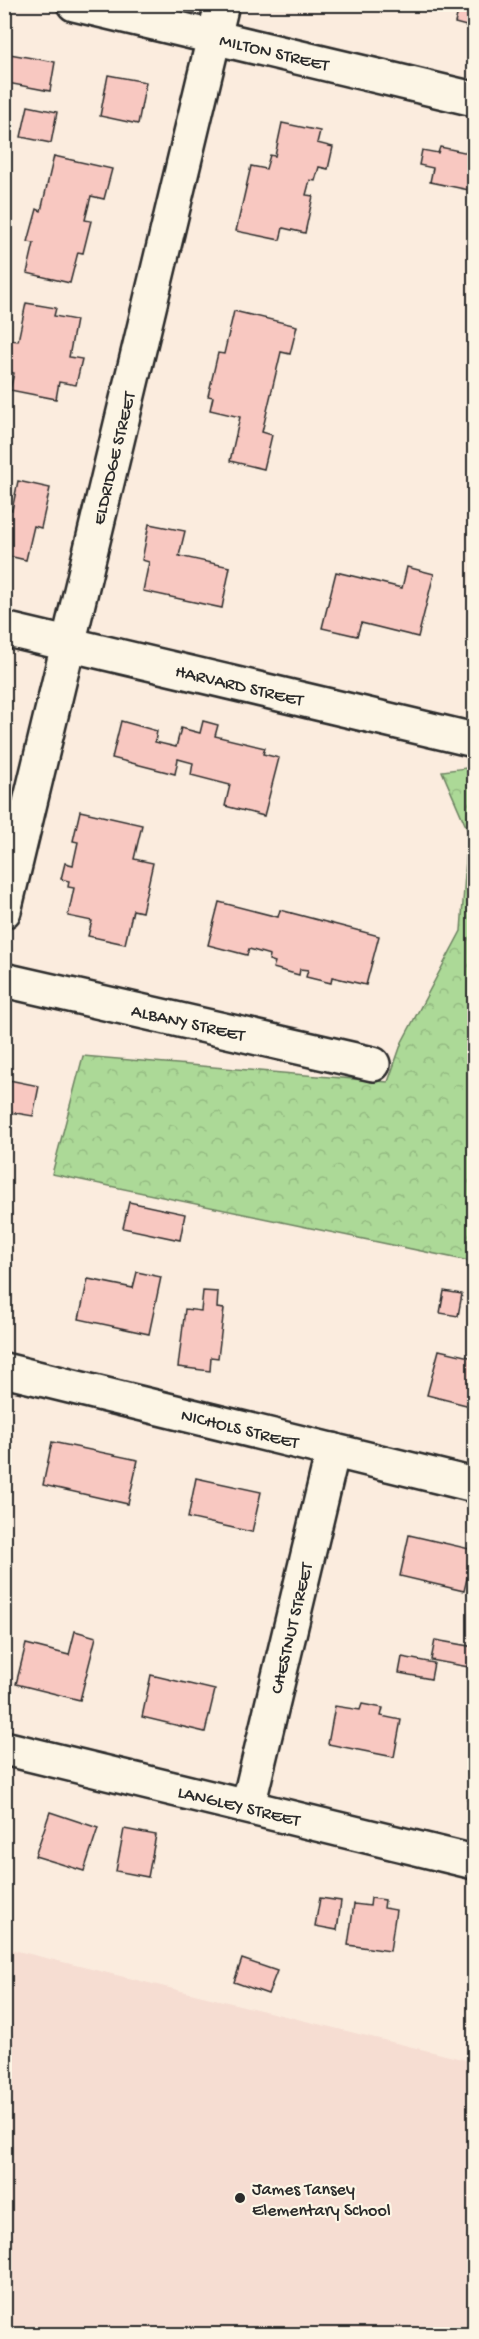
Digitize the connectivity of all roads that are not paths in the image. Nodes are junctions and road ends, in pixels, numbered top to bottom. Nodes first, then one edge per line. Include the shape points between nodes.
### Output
1 (74, 4) edge
2 (222, 4) edge
3 (214, 38) junction
4 (474, 99) edge
5 (4, 629) edge
6 (69, 645) junction
7 (474, 740) edge
8 (4, 911) edge
9 (4, 980) edge
10 (374, 1064) dead end
11 (4, 1370) edge
12 (333, 1450) junction
13 (474, 1485) edge
14 (4, 1748) edge
15 (248, 1806) junction
16 (474, 1862) edge

1 - 3 street, MILTON STREET
2 - 3 street, ELDRIDGE STREET
3 - 4 street, MILTON STREET
3 - 6 street, ELDRIDGE STREET
5 - 6 street, HARVARD STREET
6 - 7 street, HARVARD STREET
6 - 8 street, ELDRIDGE STREET
9 - 10 street, ALBANY STREET
11 - 12 street, NICHOLS STREET
12 - 13 street, NICHOLS STREET
12 - 15 street, CHESTNUT STREET
14 - 15 street, LANGLEY STREET
15 - 16 street, LANGLEY STREET

